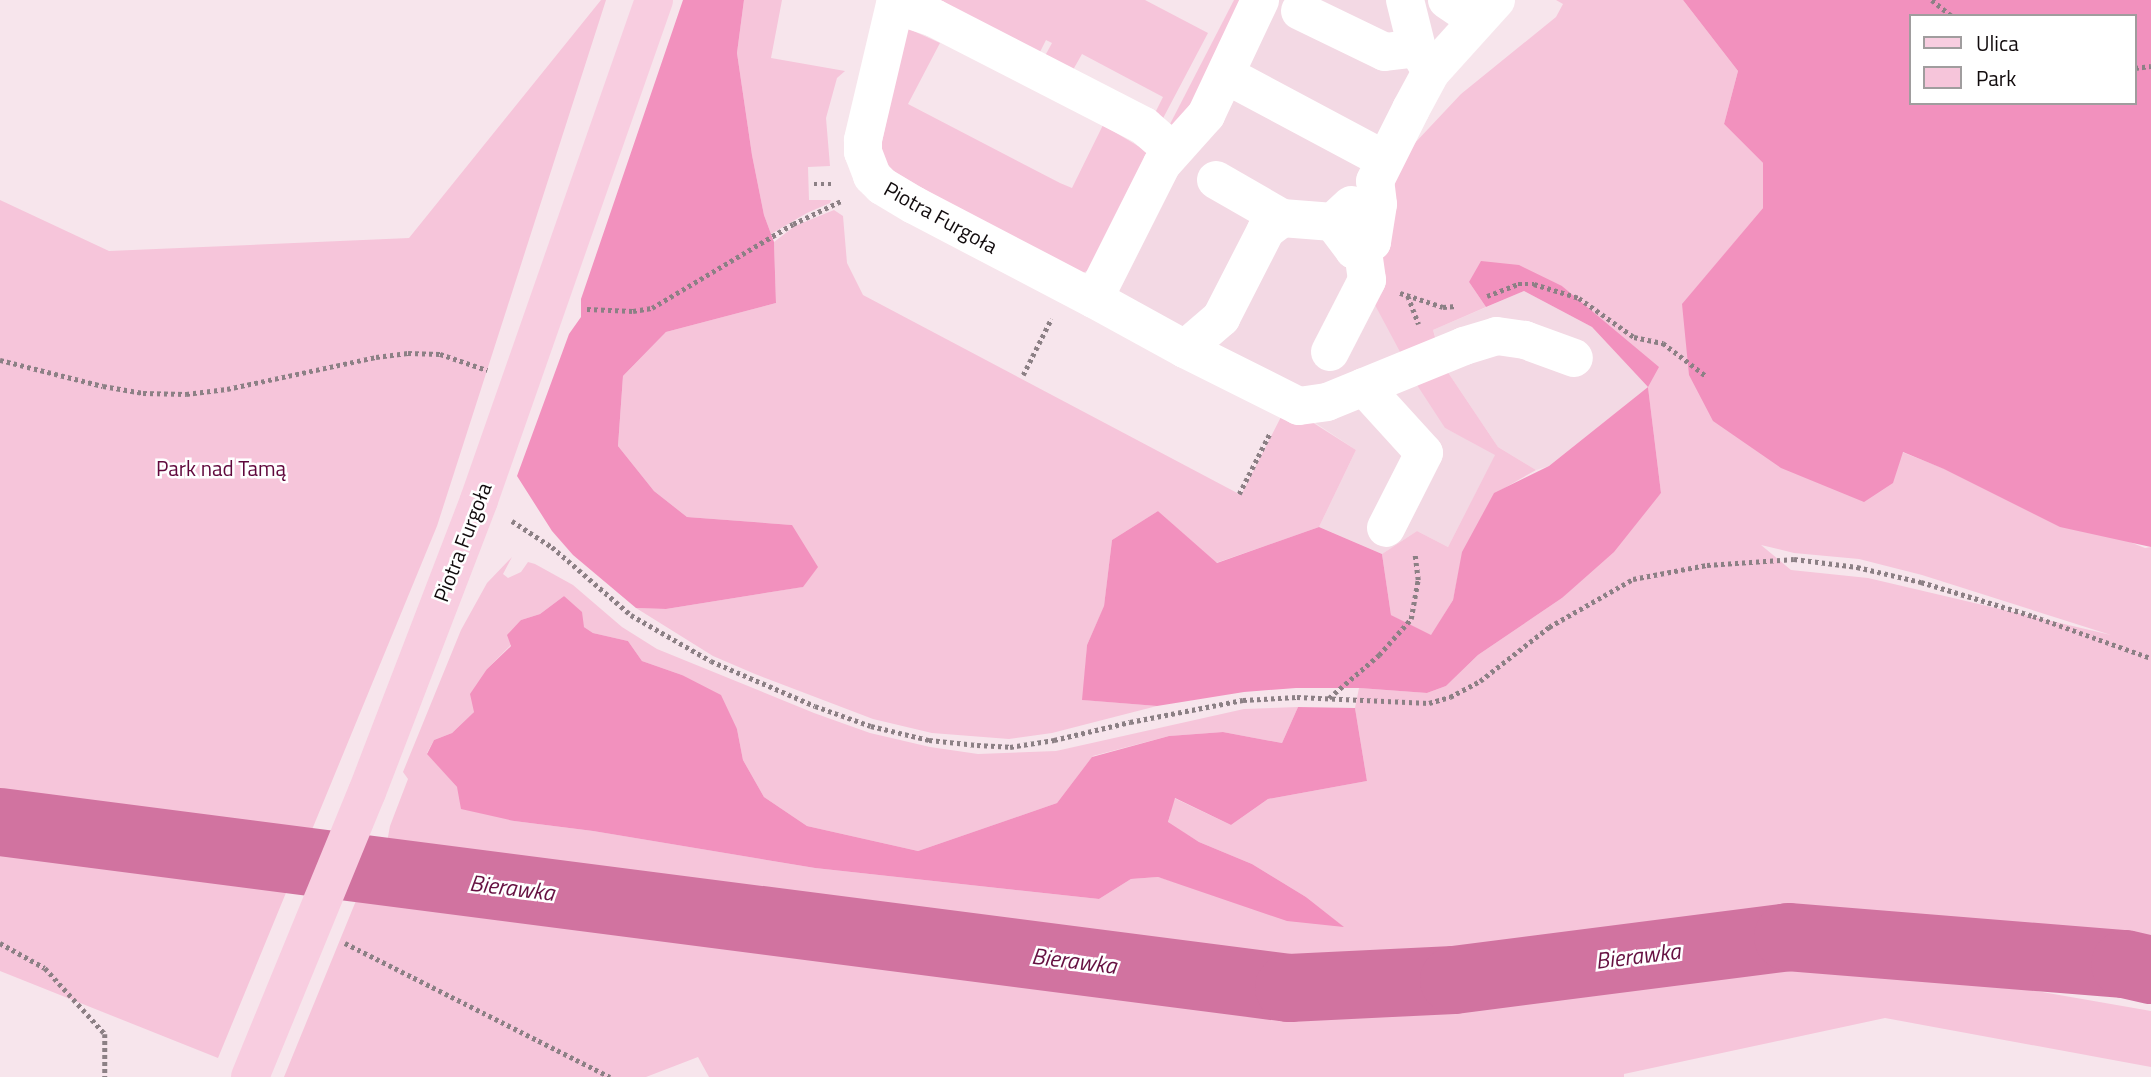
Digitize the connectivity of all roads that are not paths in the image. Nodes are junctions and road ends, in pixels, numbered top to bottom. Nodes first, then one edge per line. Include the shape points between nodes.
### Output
1 (653, 0) edge
2 (1260, 0) edge
3 (1405, 0) edge
4 (895, 3) edge
5 (1473, 7) edge
6 (1300, 11) dead end
7 (1424, 60) junction
8 (1226, 75) junction
9 (1173, 150) junction
10 (1380, 170) junction
11 (1216, 180) dead end
12 (1282, 218) junction
13 (1333, 222) junction
14 (1363, 250) junction
15 (1094, 299) junction
16 (1185, 349) junction
17 (1330, 352) dead end
18 (1574, 358) dead end
19 (1364, 387) junction
20 (1390, 519) road end
21 (250, 1077) edge

1 - 21 main road, Piotra Furgoła via 479,500 368,792
2 - 8 street
3 - 7 street
4 - 9 street, Piotra Furgoła via 934,18 1144,126
4 - 15 street, Piotra Furgoła via 863,139 872,176 914,205
5 - 7 street
6 - 7 street via 1385,52
7 - 10 street
8 - 9 street via 1206,115
8 - 10 street
9 - 15 street via 1155,175
10 - 13 street
10 - 14 street via 1372,242
11 - 12 street
12 - 13 street
12 - 16 street via 1266,230 1221,318
13 - 14 street via 1353,250
14 - 17 street via 1367,280
15 - 16 street, Piotra Furgoła
16 - 19 street, Piotra Furgoła via 1299,406 1316,405
18 - 19 street, Piotra Furgoła via 1525,340 1497,336
19 - 20 street via 1424,453

